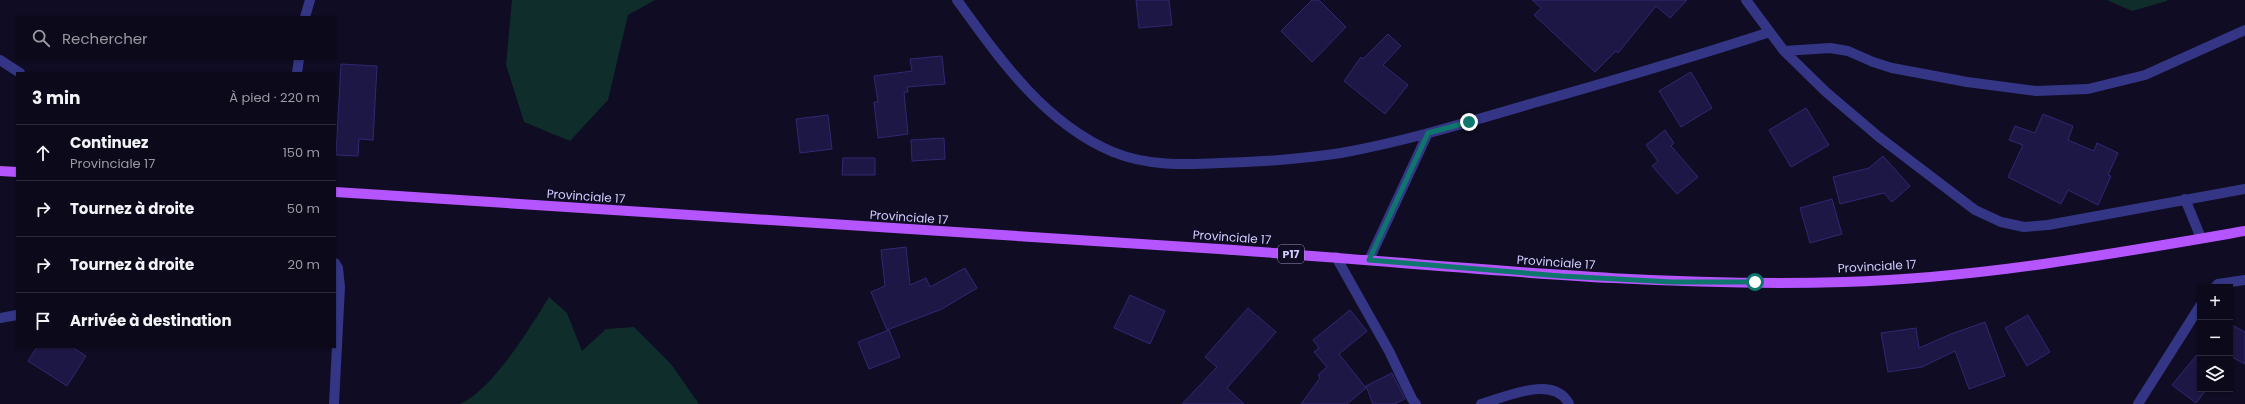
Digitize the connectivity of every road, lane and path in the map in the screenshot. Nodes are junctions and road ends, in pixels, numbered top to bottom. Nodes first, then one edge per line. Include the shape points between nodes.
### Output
1 (310, 0) edge
2 (957, 0) edge
3 (1746, 0) edge
4 (305, 16) edge
5 (2245, 30) edge
6 (1770, 32) junction
7 (1784, 51) junction
8 (0, 60) edge
9 (299, 60) edge
10 (18, 72) edge
11 (297, 72) edge
12 (1428, 133) junction
13 (0, 171) edge
14 (16, 172) edge
15 (2245, 189) edge
16 (336, 192) edge
17 (2185, 199) junction
18 (2245, 231) edge
19 (2201, 238) junction
20 (1336, 257) junction
21 (1369, 260) junction
22 (336, 265) edge
23 (2245, 280) edge
24 (2218, 284) edge
25 (2197, 311) edge
26 (16, 315) edge
27 (0, 318) edge
28 (334, 404) edge
29 (1416, 404) edge
30 (1481, 404) edge
31 (1569, 404) edge
32 (2138, 404) edge

1 - 4 street
2 - 12 street via 994,51 1052,113 1089,139 1114,152 1138,160 1163,163 1257,162 1339,153
3 - 6 street
5 - 7 street via 2145,75 2088,89 2036,91 1967,82 1892,68 1848,51 1830,48
6 - 7 street
6 - 12 street
7 - 17 street via 1826,92 1879,137 1975,210 2001,222 2024,227 2048,225
8 - 10 street
9 - 11 street
12 - 21 street
13 - 14 main road
15 - 17 street
16 - 20 main road, Provinciale 17 / P17
17 - 19 street
18 - 19 main road, Provinciale 17 / P17
19 - 21 main road, Provinciale 17 / P17 via 2092,258 1969,273 1845,282 1672,282 1561,276
20 - 21 main road, Provinciale 17 / P17
20 - 29 street
22 - 28 street via 340,287
23 - 24 street
25 - 32 street
26 - 27 street
30 - 31 street via 1538,388 1566,396

